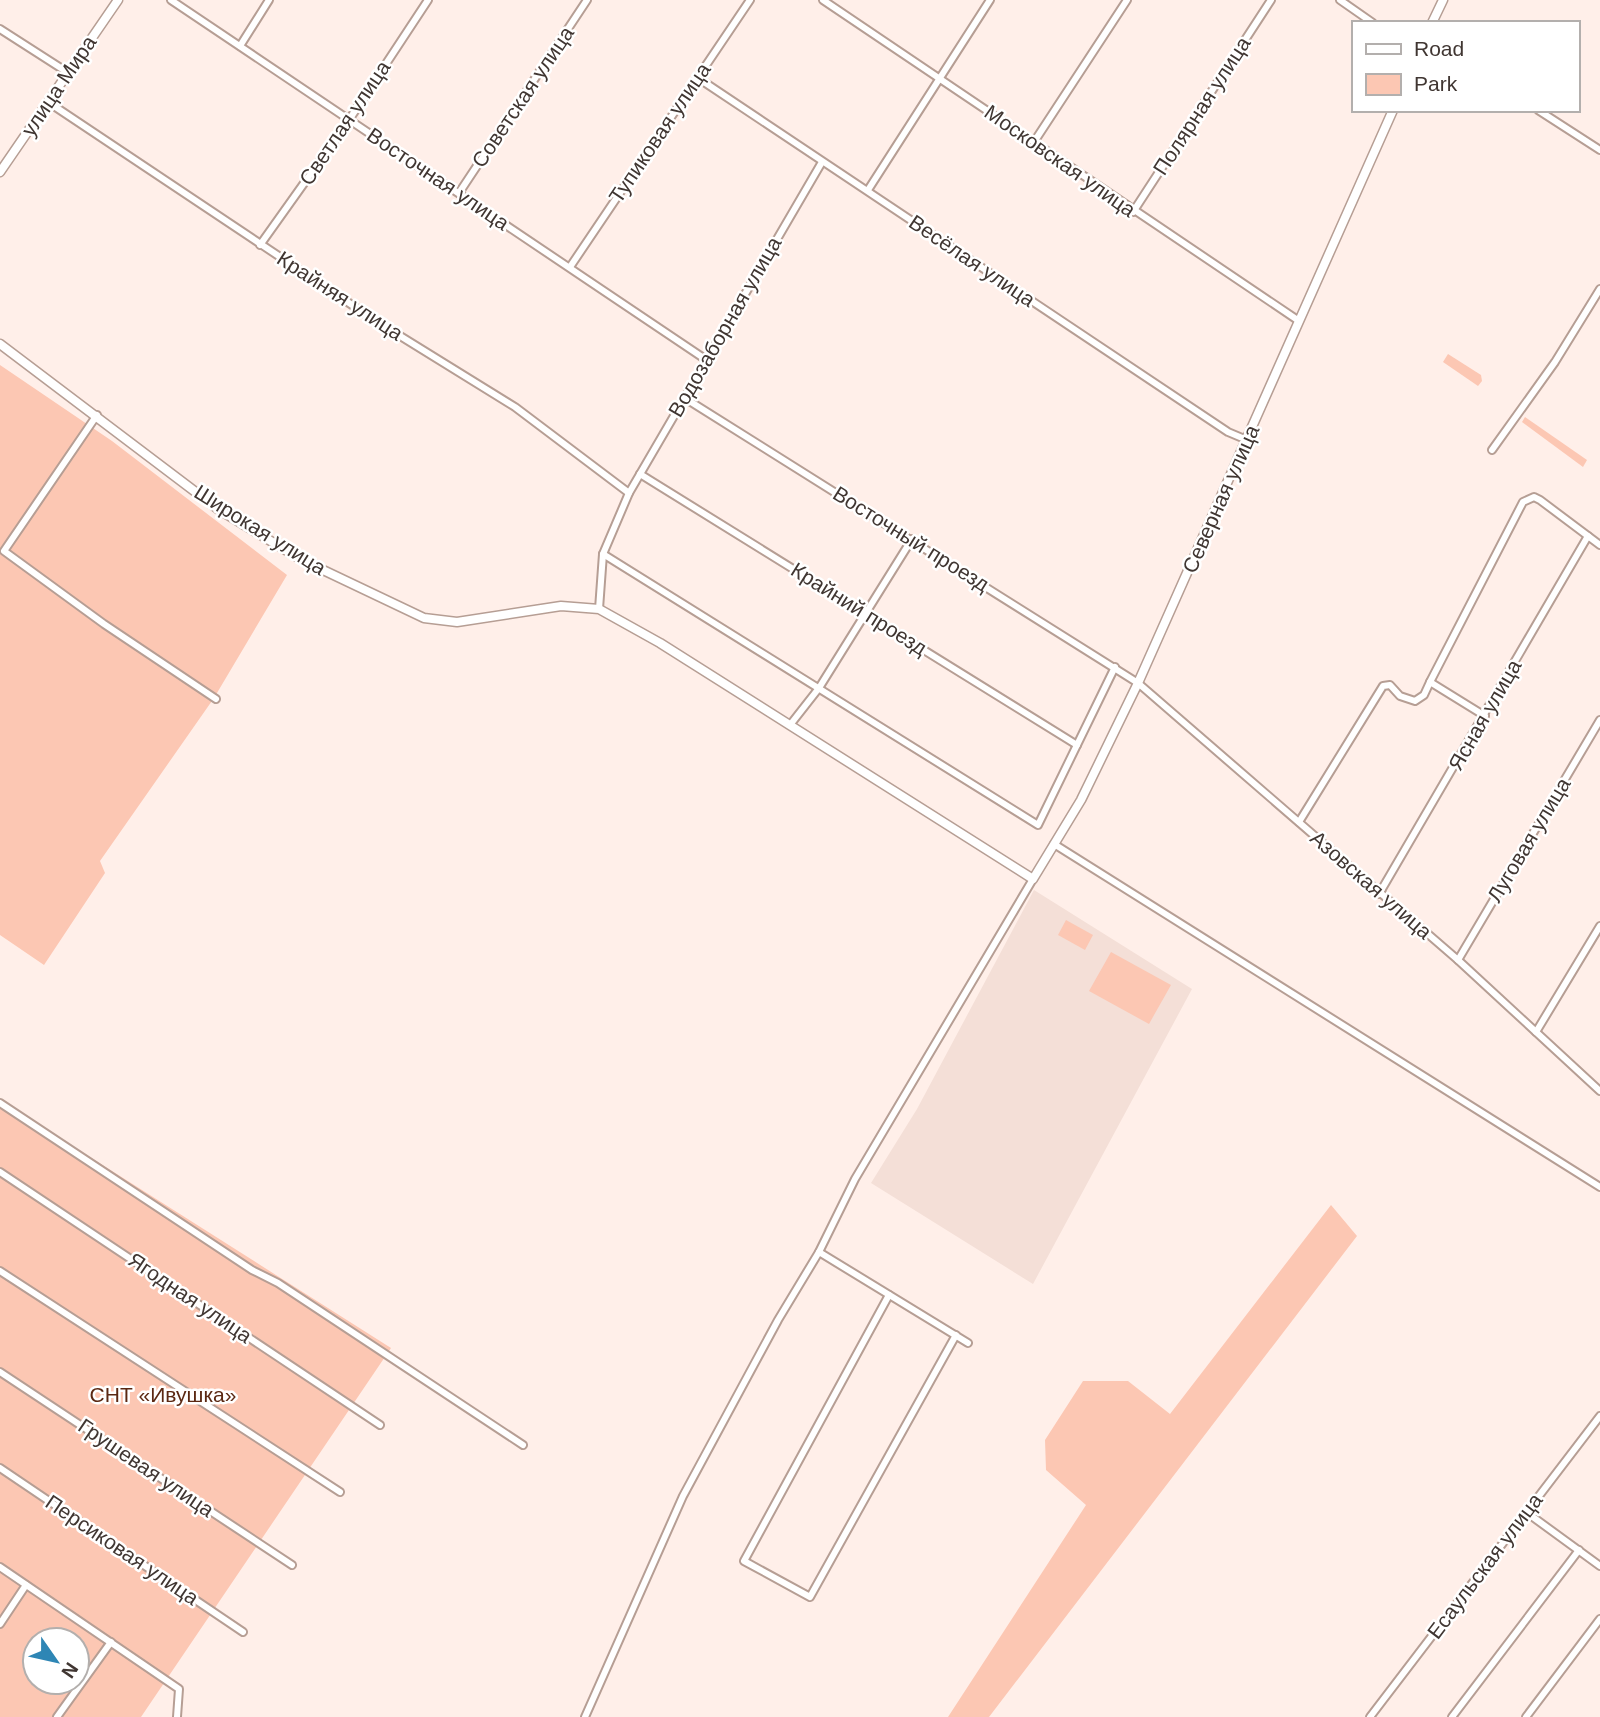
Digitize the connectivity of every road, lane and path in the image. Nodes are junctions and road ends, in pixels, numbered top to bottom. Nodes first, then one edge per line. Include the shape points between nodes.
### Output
1 (118, 0) edge
2 (171, 0) edge
3 (269, 0) edge
4 (428, 0) edge
5 (587, 0) edge
6 (750, 0) edge
7 (823, 0) edge
8 (990, 0) edge
9 (1127, 0) edge
10 (1271, 0) edge
11 (1340, 0) edge
12 (1443, 0) edge
13 (835, 3) edge
14 (1370, 21) edge
15 (1433, 21) edge
16 (0, 29) edge
17 (240, 46) junction
18 (68, 72) junction
19 (698, 78) junction
20 (940, 78) junction
21 (48, 102) junction
22 (1392, 112) edge
23 (1541, 112) edge
24 (349, 120) junction
25 (1034, 142) junction
26 (1600, 150) edge
27 (822, 162) junction
28 (0, 171) edge
29 (868, 190) junction
30 (458, 193) junction
31 (1133, 212) junction
32 (260, 245) junction
33 (570, 267) junction
34 (1600, 289) edge
35 (1299, 321) junction
36 (0, 344) edge
37 (705, 359) junction
38 (683, 397) junction
39 (97, 415) junction
40 (1247, 440) junction
41 (1492, 450) dead end
42 (640, 474) junction
43 (629, 494) junction
44 (1588, 536) junction
45 (912, 539) junction
46 (1600, 545) edge
47 (603, 554) junction
48 (598, 609) junction
49 (866, 614) junction
50 (1115, 667) junction
51 (1430, 682) junction
52 (1138, 683) junction
53 (819, 688) junction
54 (216, 699) dead end
55 (1485, 716) junction
56 (1600, 720) edge
57 (790, 725) junction
58 (1077, 745) junction
59 (1299, 822) junction
60 (1054, 844) junction
61 (1033, 879) junction
62 (1380, 894) junction
63 (1600, 926) edge
64 (1458, 960) junction
65 (1536, 1032) junction
66 (1600, 1091) edge
67 (0, 1103) edge
68 (0, 1172) edge
69 (1600, 1188) edge
70 (819, 1252) junction
71 (0, 1271) edge
72 (889, 1295) junction
73 (956, 1335) junction
74 (968, 1343) dead end
75 (0, 1371) edge
76 (1600, 1416) edge
77 (380, 1425) dead end
78 (523, 1445) dead end
79 (0, 1468) edge
80 (340, 1492) dead end
81 (1526, 1512) junction
82 (1579, 1550) junction
83 (292, 1565) dead end
84 (1600, 1566) edge
85 (0, 1567) edge
86 (26, 1584) junction
87 (1600, 1619) edge
88 (0, 1624) edge
89 (243, 1632) dead end
90 (111, 1642) junction
91 (57, 1717) edge
92 (177, 1717) edge
93 (585, 1717) edge
94 (1370, 1717) edge
95 (1452, 1717) edge
96 (1526, 1717) edge

1 - 18 street, улица Мира
2 - 17 street, Восточная улица
3 - 17 street
4 - 24 street, Светлая улица
5 - 30 street, Советская улица
6 - 19 street, Тупиковая улица
7 - 13 street, Московская улица
8 - 20 street
9 - 25 street
10 - 31 street, Полярная улица
11 - 14 street
12 - 15 street
13 - 20 street, Московская улица
16 - 18 street
17 - 24 street, Восточная улица
18 - 21 street, улица Мира
19 - 27 street, Весёлая улица
19 - 33 street, Тупиковая улица
20 - 25 street, Московская улица
20 - 29 street
21 - 28 street, улица Мира
21 - 32 street, Крайняя улица
22 - 35 street, Северная улица
23 - 26 street
24 - 30 street, Восточная улица
24 - 32 street, Светлая улица
25 - 31 street, Московская улица
27 - 29 street, Весёлая улица
27 - 37 street, Водозаборная улица
29 - 40 street, Весёлая улица via 1228,432
30 - 33 street, Восточная улица
31 - 35 street, Московская улица
32 - 43 street, Крайняя улица via 515,407
33 - 37 street, Восточная улица
34 - 41 street
35 - 40 street, Северная улица
36 - 39 street, Широкая улица
37 - 38 street, Водозаборная улица
38 - 42 street, Водозаборная улица
38 - 45 street, Восточный проезд
39 - 48 street, Широкая улица via 218,509 302,560 424,618 457,622 561,606
39 - 54 street via 4,551
40 - 52 street, Северная улица
42 - 43 street, Водозаборная улица
42 - 49 street, Крайний проезд
43 - 47 street, Водозаборная улица
44 - 46 street
44 - 51 street via 1540,500 1534,497 1522,502
44 - 55 street, Ясная улица
45 - 49 street
45 - 50 street, Восточный проезд
47 - 48 street, Водозаборная улица
47 - 53 street
48 - 57 street
49 - 53 street
49 - 58 street, Крайний проезд
50 - 52 street, Восточный проезд
50 - 58 street
51 - 55 street
51 - 59 street via 1415,701 1400,696 1390,685 1383,686
52 - 59 street, Азовская улица
52 - 60 street, Северная улица via 1081,800
53 - 57 street
53 - 58 street via 1038,825
55 - 62 street, Ясная улица
56 - 64 street, Луговая улица
57 - 61 street
59 - 62 street, Азовская улица
60 - 61 street, Северная улица
60 - 69 street
61 - 70 street via 855,1179
62 - 64 street, Азовская улица
63 - 65 street
64 - 65 street, Азовская улица
65 - 66 street, Азовская улица
67 - 78 street
68 - 77 street, Ягодная улица
70 - 72 street
70 - 93 street via 683,1496
71 - 80 street
72 - 73 street
72 - 73 street via 744,1561 810,1597
73 - 74 street
75 - 83 street, Грушевая улица
76 - 81 street, Есаульская улица
79 - 89 street, Персиковая улица
81 - 82 street
81 - 94 street, Есаульская улица
82 - 84 street
82 - 95 street
85 - 86 street
86 - 88 street
86 - 90 street
87 - 96 street
90 - 91 street
90 - 92 street via 179,1689

